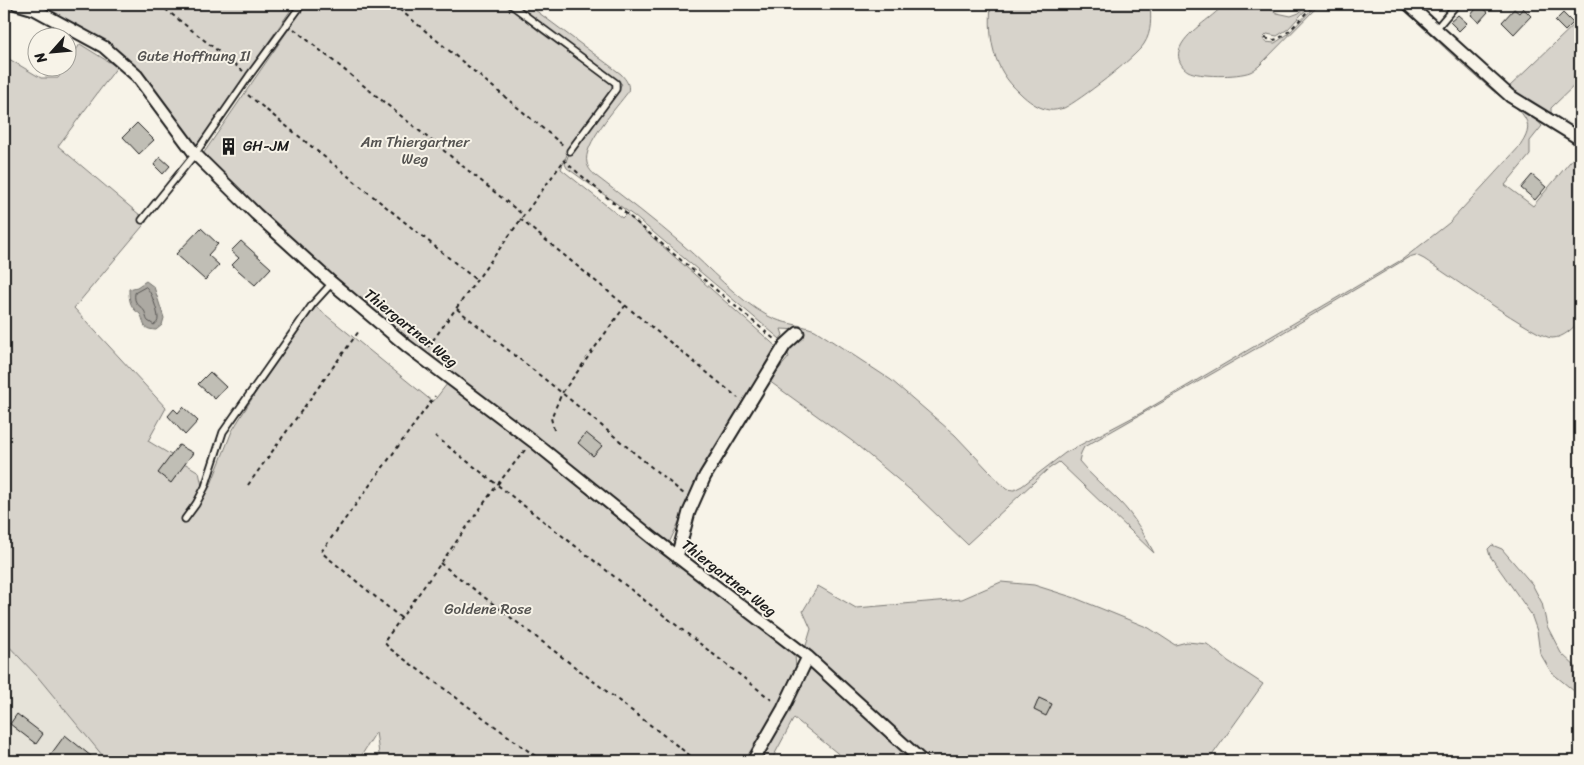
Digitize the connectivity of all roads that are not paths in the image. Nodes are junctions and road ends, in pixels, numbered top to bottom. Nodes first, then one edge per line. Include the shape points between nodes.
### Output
1 (17, 4) edge
2 (302, 4) edge
3 (510, 4) edge
4 (1408, 4) edge
5 (1457, 4) edge
6 (1435, 30) junction
7 (1580, 139) edge
8 (570, 151) road end
9 (195, 154) junction
10 (142, 220) dead end
11 (332, 283) junction
12 (798, 333) dead end
13 (185, 519) dead end
14 (677, 556) junction
15 (808, 657) junction
16 (753, 761) edge
17 (922, 761) edge

1 - 9 street, Thiergartner Weg via 104,47 137,76
2 - 9 lane
3 - 8 lane via 616,83 616,89
4 - 6 street
5 - 6 lane
6 - 7 street via 1510,96
9 - 10 lane
9 - 11 street, Thiergartner Weg
11 - 13 lane via 312,305 223,432 205,487
11 - 14 street, Thiergartner Weg via 421,357
12 - 14 street via 785,345 705,476
14 - 15 street, Thiergartner Weg
15 - 16 street
15 - 17 street, Thiergartner Weg

